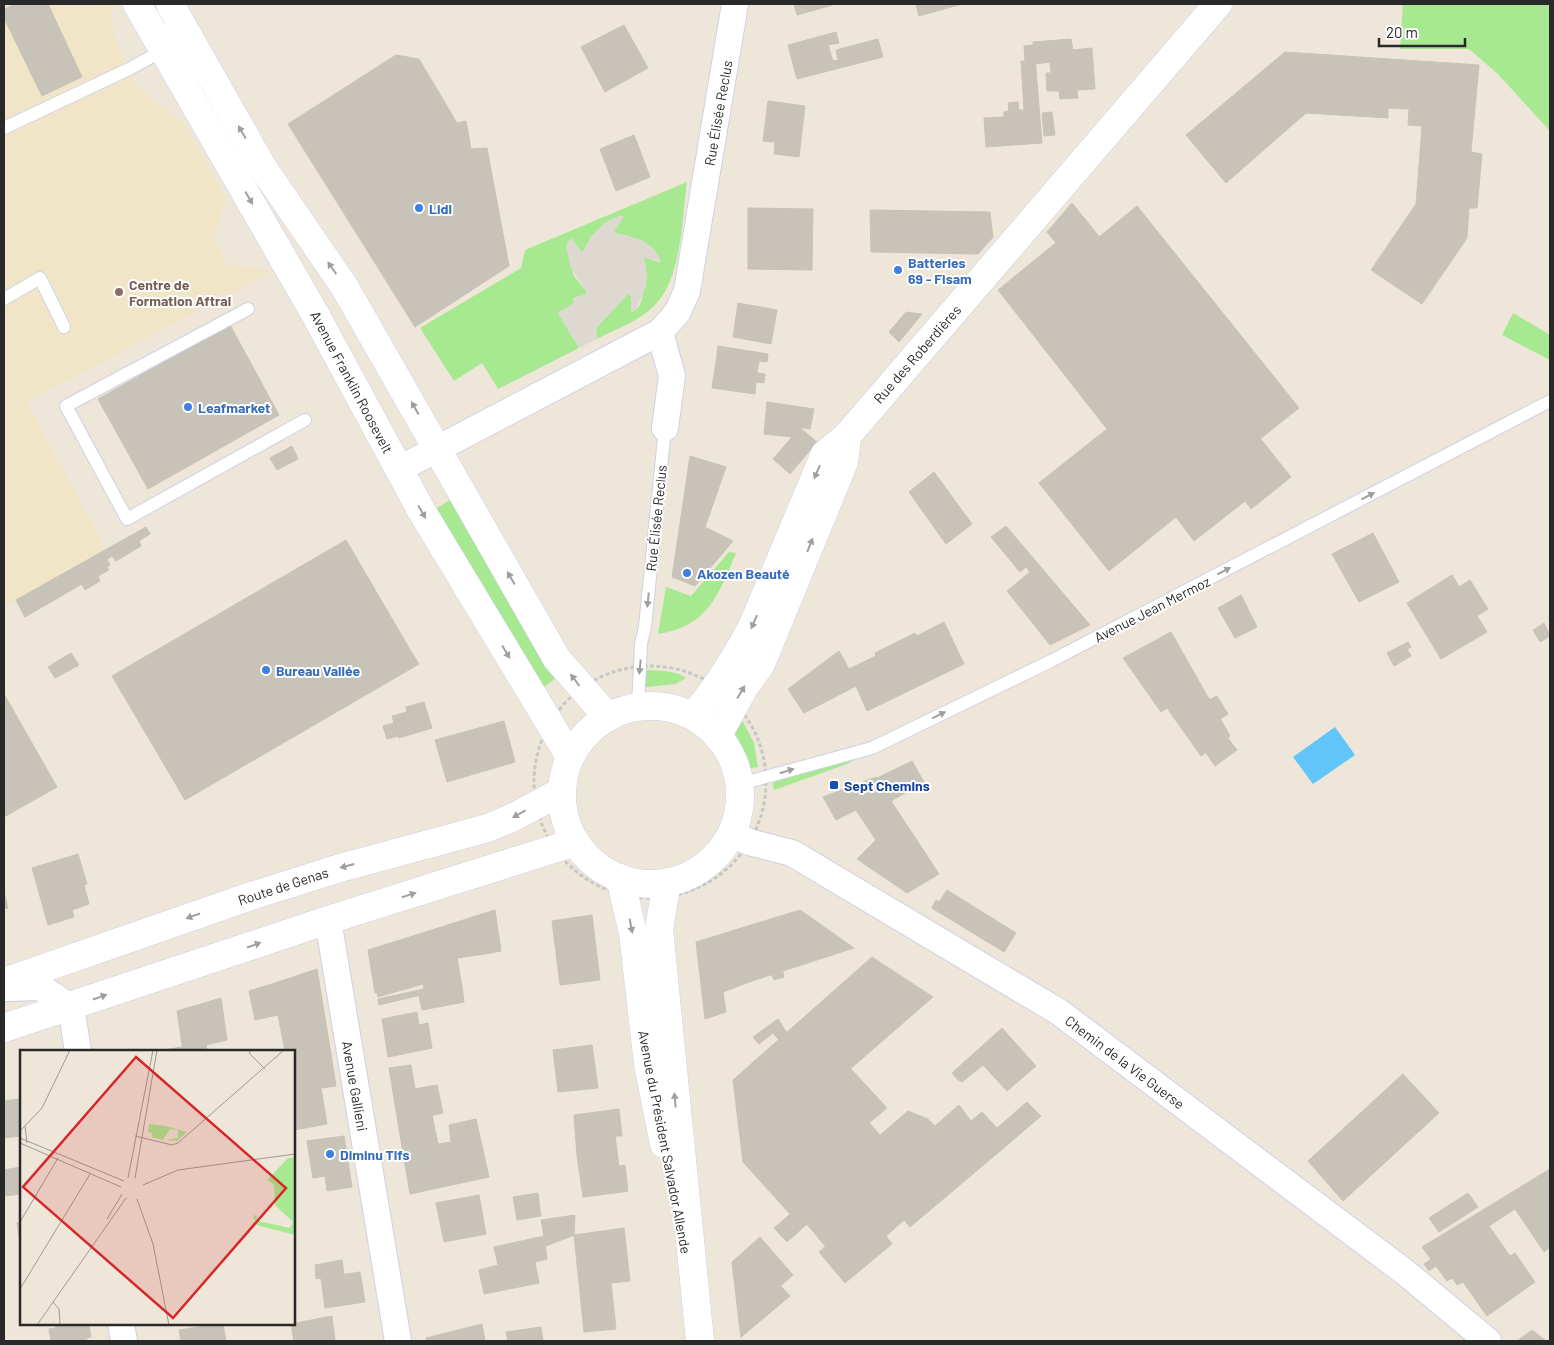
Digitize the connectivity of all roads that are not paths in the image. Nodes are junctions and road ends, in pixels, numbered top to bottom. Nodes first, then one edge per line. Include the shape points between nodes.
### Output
1 (137, 4) edge
2 (170, 4) edge
3 (735, 4) edge
4 (1218, 4) edge
5 (158, 40) junction
6 (204, 66) junction
7 (4, 128) edge
8 (4, 299) edge
9 (248, 309) dead end
10 (64, 327) dead end
11 (660, 332) junction
12 (1550, 401) edge
13 (305, 420) dead end
14 (665, 428) joint
15 (438, 451) junction
16 (399, 469) junction
17 (725, 693) junction
18 (638, 706) junction
19 (693, 716) junction
20 (608, 717) junction
21 (718, 735) junction
22 (570, 757) junction
23 (753, 781) junction
24 (562, 791) junction
25 (740, 838) junction
26 (564, 846) junction
27 (623, 886) junction
28 (666, 890) junction
29 (328, 920) junction
30 (4, 982) edge
31 (4, 988) edge
32 (71, 1007) junction
33 (4, 1028) edge
34 (78, 1050) edge
35 (693, 1288) junction
36 (121, 1325) edge
37 (124, 1341) edge
38 (398, 1341) edge
39 (700, 1341) edge
40 (1488, 1341) edge

1 - 5 main road, Avenue Franklin Roosevelt
2 - 6 main road
3 - 11 street, Rue Élisée Reclus via 687,291 677,313
4 - 17 main road, Rue des Roberdières via 847,436 824,454
5 - 6 street via 171,40 190,68
5 - 7 lane via 129,69
5 -> 16 main road, Avenue Franklin Roosevelt via 315,314
15 -> 6 main road via 344,286 262,168
8 - 10 lane via 40,278
9 - 13 lane via 66,406 127,519
11 - 14 street, Rue Élisée Reclus via 672,376
11 - 15 street, Rue Élisée Reclus
23 -> 12 lane, Avenue Jean Mermoz via 872,748 1051,661
14 -> 18 lane, Rue Élisée Reclus via 641,644
15 - 16 street, Rue Élisée Reclus
20 -> 15 main road via 557,659
16 -> 22 main road, Avenue Franklin Roosevelt
17 - 19 main road, Rue des Roberdières
21 -> 17 main road
18 - 19 main road via 668,707
18 - 20 main road
19 - 21 main road
20 - 22 main road via 586,734
21 - 23 main road via 732,758
22 - 24 main road
23 - 25 main road via 739,809
24 - 26 main road
24 -> 30 main road, Route de Genas via 488,828 251,896
25 - 28 main road
25 - 40 street, Chemin de la Vie Guerse via 792,853 1060,1012 1406,1273
26 - 27 main road via 596,864
29 -> 26 main road
27 - 28 main road via 646,883
27 -> 35 main road, Avenue du Président Salvador Allende via 633,933 648,1064
35 -> 28 main road, Avenue du Président Salvador Allende via 659,929
32 -> 29 main road
29 - 38 street, Avenue Gallieni
31 - 32 street via 40,988
32 - 33 main road
32 - 34 street
35 - 39 main road, Avenue du Président Salvador Allende
36 - 37 street

